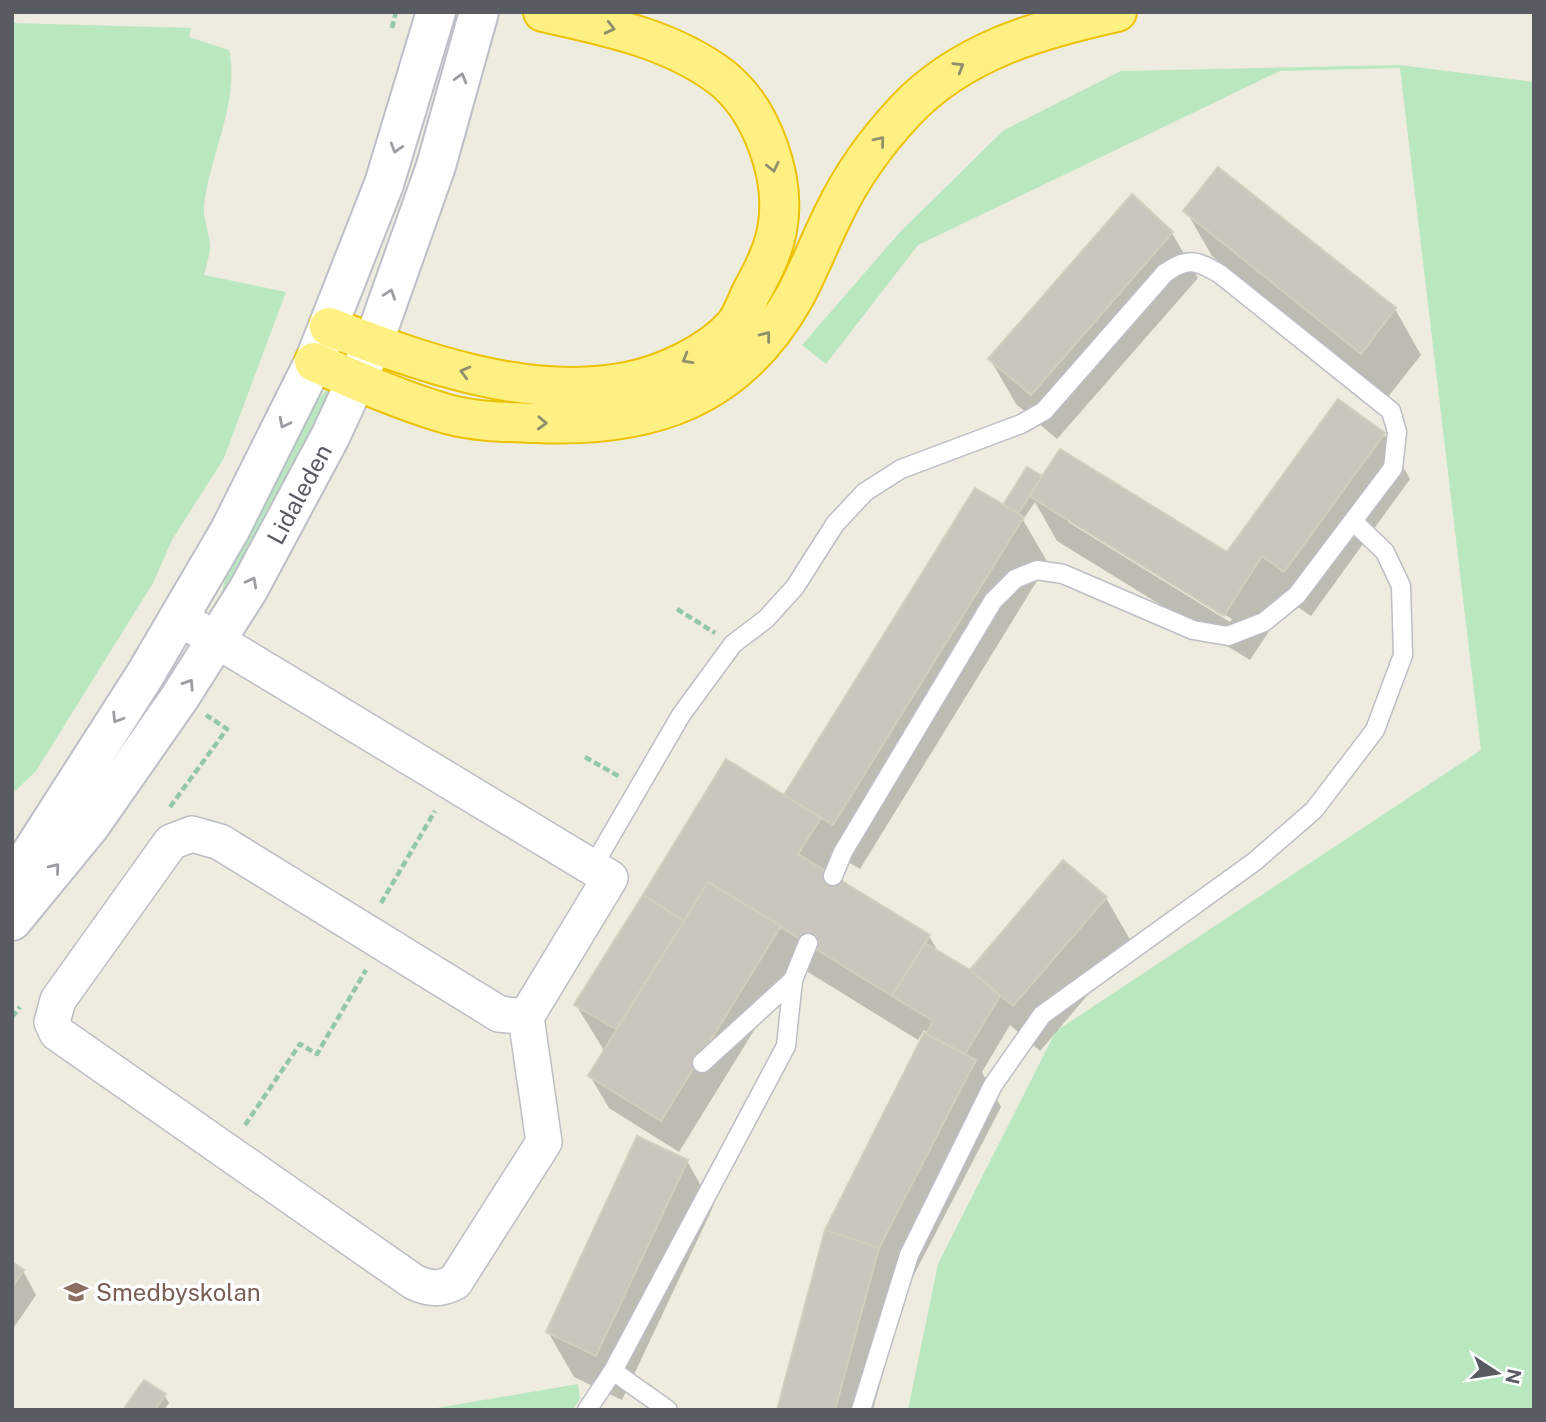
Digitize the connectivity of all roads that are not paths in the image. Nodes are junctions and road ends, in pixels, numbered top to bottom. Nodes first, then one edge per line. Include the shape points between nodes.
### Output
1 (436, 12) edge
2 (479, 12) edge
3 (543, 12) edge
4 (1117, 12) edge
5 (329, 327) junction
6 (373, 344) junction
7 (314, 362) junction
8 (358, 381) junction
9 (1353, 521) junction
10 (178, 617) junction
11 (217, 641) junction
12 (592, 868) junction
13 (833, 876) dead end
14 (12, 883) edge
15 (12, 921) edge
16 (808, 943) dead end
17 (793, 980) junction
18 (526, 1017) junction
19 (702, 1063) dead end
20 (613, 1371) junction
21 (587, 1410) edge
22 (668, 1410) edge
23 (862, 1410) edge

1 -> 5 street, Lidaleden via 384,184
6 -> 2 street, Lidaleden via 436,166
3 -> 6 highway via 675,49 722,78 749,110 771,157 778,190 777,229 765,267 735,325 675,366 628,382 580,386 484,377
8 -> 4 highway via 448,414 488,421 566,424 643,417 691,401 729,375 763,342 794,297 862,164 906,110 945,76 985,52 1031,34
5 - 6 highway
5 - 7 street, Lidaleden
6 - 8 street, Lidaleden
7 - 8 highway
7 -> 10 street, Lidaleden via 230,530
11 -> 8 street, Lidaleden
9 - 12 lane via 1393,468 1397,432 1391,411 1220,274 1200,263 1182,261 1164,273 1044,411 901,469 865,492 835,524 795,587 766,619 733,644 681,715
9 - 13 lane via 1297,595 1264,622 1228,636 1193,630 1063,574 1037,570 1015,579 993,601
9 - 23 lane via 1385,552 1401,586 1403,655 1375,730 1314,810 1254,862 1042,1015 993,1085 909,1255
10 - 11 street
10 -> 14 street, Lidaleden
11 - 12 street
15 -> 11 street, Lidaleden via 90,826
12 - 18 street via 610,878
16 - 17 lane
17 - 19 lane
17 - 20 lane via 786,1046
18 - 18 street via 499,1014 220,842 200,835 171,842 58,1000 52,1022 57,1033 414,1282 445,1288 455,1282 544,1142
20 - 21 lane
20 - 22 lane

